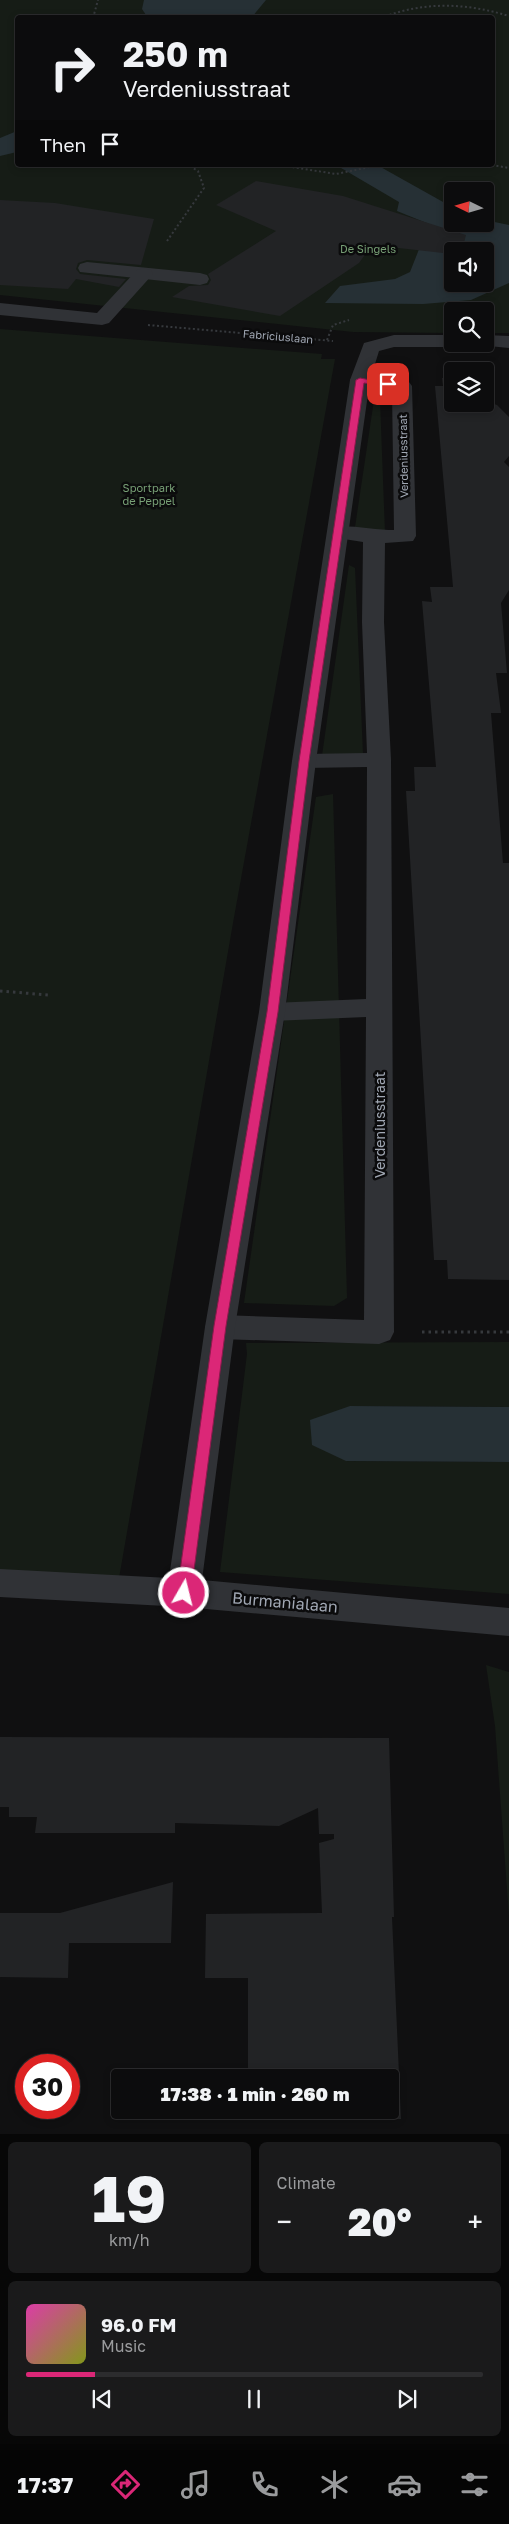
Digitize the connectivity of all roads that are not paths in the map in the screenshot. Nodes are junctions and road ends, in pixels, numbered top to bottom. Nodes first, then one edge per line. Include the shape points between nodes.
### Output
1 (87, 268) dead end
2 (144, 274) junction
3 (200, 279) dead end
4 (0, 309) edge
5 (444, 341) edge
6 (494, 342) edge
7 (509, 342) edge
8 (360, 380) junction
9 (339, 532) junction
10 (374, 537) junction
11 (379, 760) junction
12 (304, 761) junction
13 (379, 1007) junction
14 (272, 1012) junction
15 (220, 1326) junction
16 (0, 1583) edge
17 (184, 1593) junction
18 (509, 1622) edge

1 - 2 street
2 - 3 street
2 - 4 street via 102,318
5 - 8 street via 394,341 371,347
6 - 7 street
8 - 9 street
8 - 10 street, Verdeniusstraat via 402,386 405,536
9 - 10 street, Verdeniusstraat
9 - 12 street
10 - 11 street, Verdeniusstraat via 373,622
11 - 12 street
11 - 13 street, Verdeniusstraat
12 - 14 street
13 - 14 street
13 - 15 street, Verdeniusstraat via 379,1332
14 - 15 street
15 - 17 street
16 - 17 street, Burmanialaan
17 - 18 street, Burmanialaan

